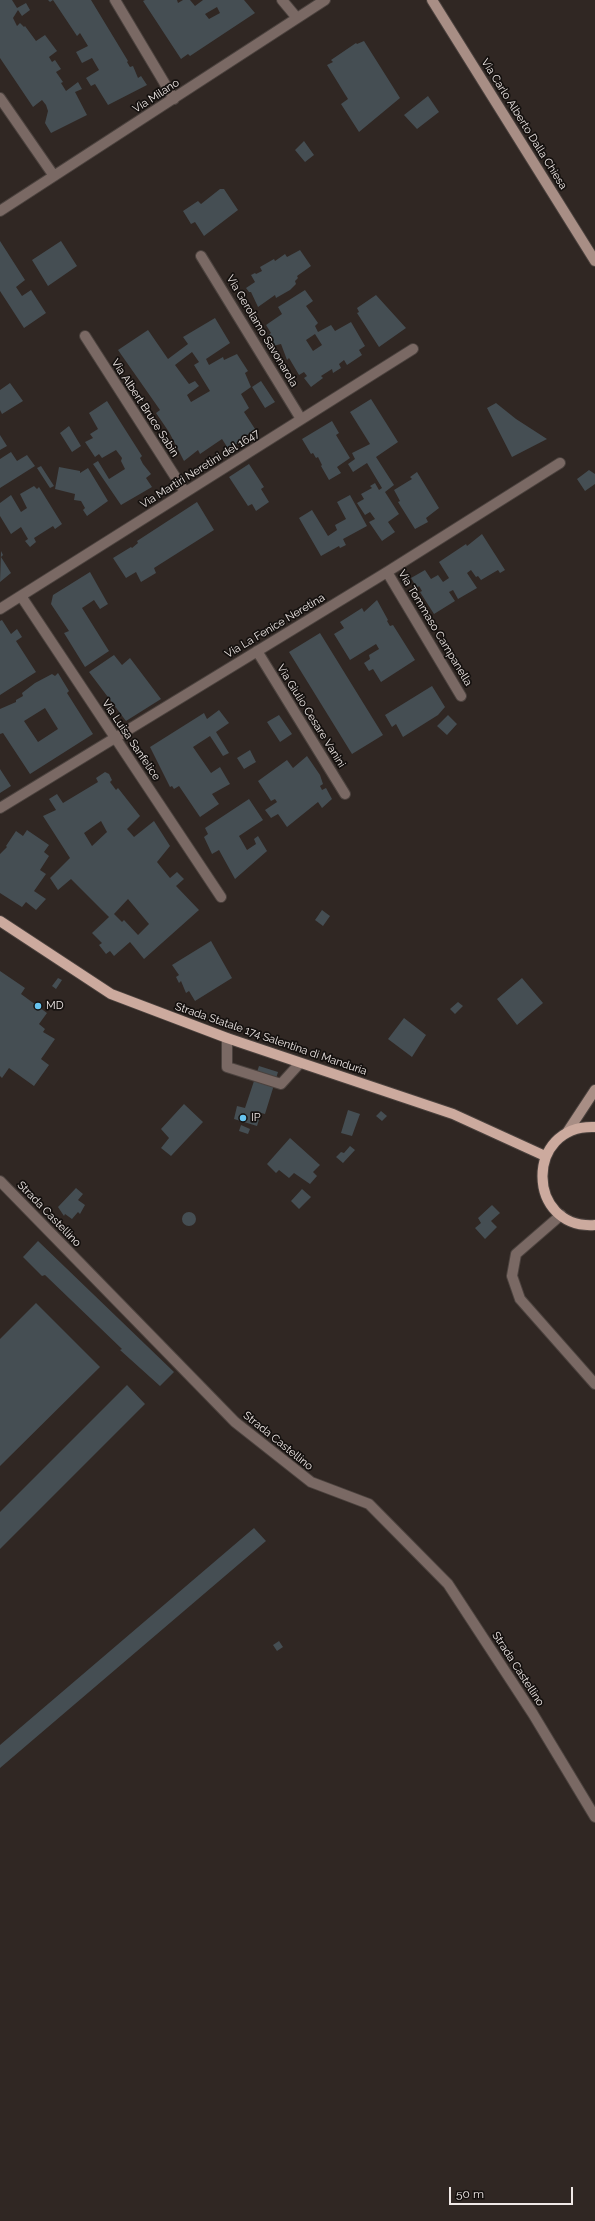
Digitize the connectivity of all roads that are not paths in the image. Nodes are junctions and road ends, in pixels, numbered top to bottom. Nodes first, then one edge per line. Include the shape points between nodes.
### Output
1 (115, 0) edge
2 (282, 0) edge
3 (325, 0) edge
4 (432, 0) edge
5 (297, 18) junction
6 (0, 98) edge
7 (174, 99) junction
8 (54, 176) junction
9 (0, 211) edge
10 (201, 256) dead end
11 (595, 260) edge
12 (85, 336) dead end
13 (413, 349) dead end
14 (301, 419) junction
15 (560, 463) dead end
16 (185, 492) junction
17 (387, 572) junction
18 (21, 596) junction
19 (0, 609) edge
20 (257, 651) junction
21 (461, 696) dead end
22 (115, 738) junction
23 (345, 794) dead end
24 (0, 808) edge
25 (221, 897) dead end
26 (0, 921) edge
27 (228, 1038) junction
28 (300, 1063) junction
29 (595, 1090) edge
30 (595, 1127) edge
31 (568, 1131) junction
32 (545, 1156) junction
33 (0, 1181) edge
34 (561, 1215) junction
35 (595, 1224) edge
36 (595, 1384) edge
37 (595, 1817) edge

1 - 7 street
2 - 5 street
3 - 5 street, Via Milano
4 - 11 street, Via Carlo Alberto Dalla Chiesa
5 - 7 street, Via Milano
6 - 8 street
7 - 8 street, Via Milano
8 - 9 street, Via Milano
10 - 14 street, Via Gerolamo Savonarola
12 - 16 street, Via Albert Bruce Sabin
13 - 14 street, Via Martiri Neretini del 1647
14 - 16 street, Via Martiri Neretini del 1647
15 - 17 street, Via La Fenice Neretina
16 - 18 street, Via Martiri Neretini del 1647
17 - 20 street, Via La Fenice Neretina
17 - 21 street, Via Tommaso Campanella
18 - 19 street, Via Martiri Neretini del 1647
18 - 22 street, Via Luisa Sanfelice
20 - 22 street, Via La Fenice Neretina
20 - 23 street, Via Giulio Cesare Vanini
22 - 24 street, Via La Fenice Neretina
22 - 25 street, Via Luisa Sanfelice
26 - 27 main road, Strada Statale 174 Salentina di Manduria via 111,994
27 - 28 main road, Strada Statale 174 Salentina di Manduria
27 - 28 street via 228,1067 281,1084
28 - 32 main road, Strada Statale 174 Salentina di Manduria via 453,1114
29 - 31 street
30 - 31 main road
31 - 32 main road via 555,1142
32 - 34 main road via 541,1172 543,1188 550,1204
33 - 37 street, Strada Castellino via 235,1422 311,1482 369,1504 448,1584 533,1714
34 - 35 main road via 574,1222
34 - 36 street via 516,1254 512,1276 520,1299

